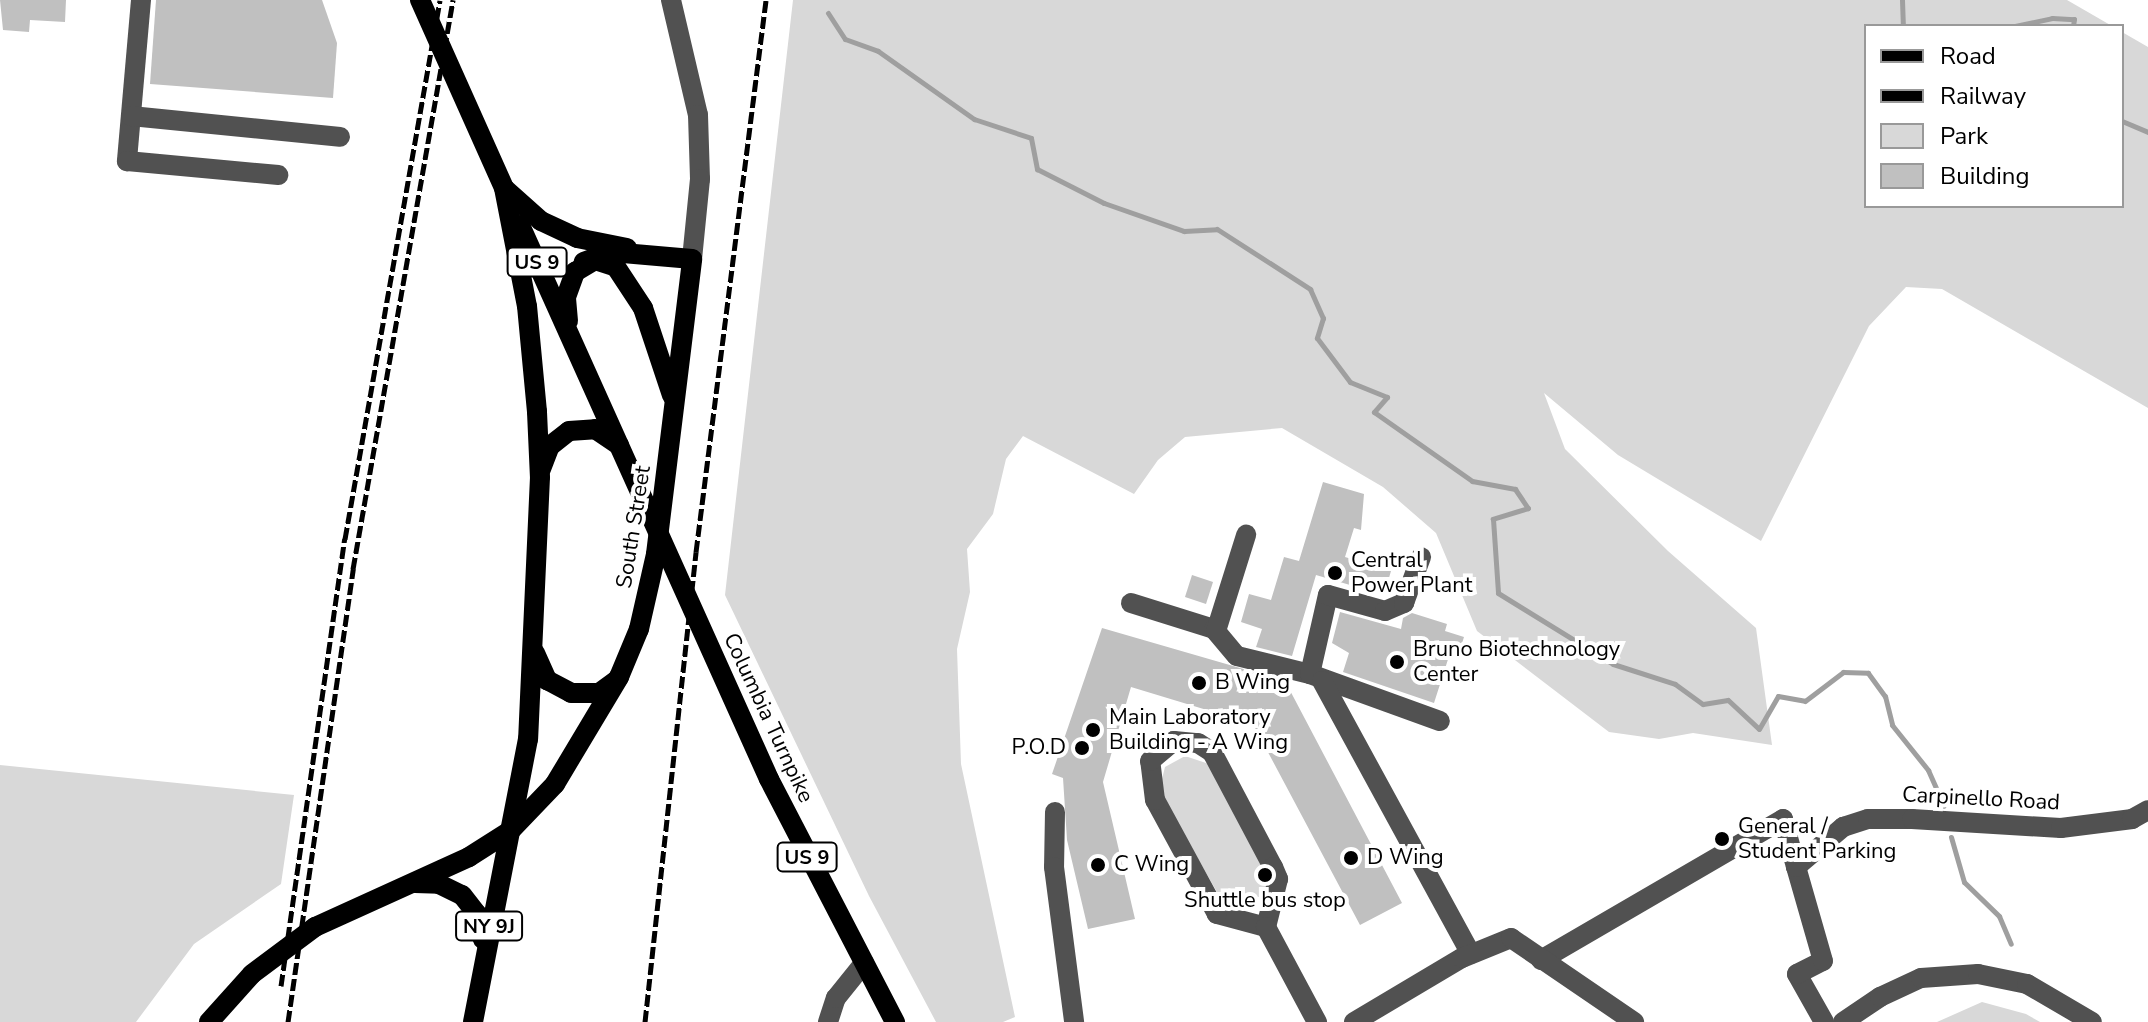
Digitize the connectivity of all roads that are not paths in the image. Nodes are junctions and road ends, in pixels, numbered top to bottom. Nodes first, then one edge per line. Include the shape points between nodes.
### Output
1 (141, 0) edge
2 (420, 0) edge
3 (671, 0) edge
4 (131, 116) junction
5 (340, 137) dead end
6 (278, 175) dead end
7 (504, 188) junction
8 (639, 252) junction
9 (692, 259) junction
10 (584, 262) junction
11 (570, 337) junction
12 (674, 413) junction
13 (619, 445) junction
14 (540, 477) junction
15 (1246, 535) dead end
16 (1421, 557) dead end
17 (1131, 603) dead end
18 (1216, 631) junction
19 (533, 645) junction
20 (619, 677) junction
21 (1316, 677) junction
22 (1440, 721) dead end
23 (2148, 810) edge
24 (1055, 812) dead end
25 (510, 831) junction
26 (1796, 867) junction
27 (400, 886) junction
28 (1266, 927) junction
29 (484, 948) junction
30 (1471, 954) junction
31 (1541, 960) junction
32 (864, 963) junction
33 (209, 1022) edge
34 (473, 1022) edge
35 (828, 1022) edge
36 (895, 1022) edge
37 (1074, 1022) edge
38 (1317, 1022) edge
39 (1354, 1022) edge
40 (1634, 1022) edge
41 (1824, 1022) edge
42 (1843, 1022) edge
43 (2092, 1022) edge

1 - 4 street
2 - 7 main road, US 9
3 - 9 street, South Street via 698,115 700,179
4 - 5 street
4 - 6 street via 127,161
7 - 8 main road via 541,221 577,238 610,241
7 - 11 main road, US 9
7 - 14 main road via 530,329
8 - 9 main road
8 - 10 main road via 611,252
9 - 12 main road, South Street
10 - 11 main road via 566,297
10 - 12 main road via 606,261 635,291 662,360
11 - 13 main road, US 9
12 - 20 main road, South Street via 652,581
13 - 14 main road via 595,429 569,431 550,446
13 - 32 main road, Columbia Turnpike / US 9 via 727,688
14 - 19 main road
15 - 18 street
16 - 21 street via 1404,603 1385,611 1328,595
17 - 18 street
18 - 21 street via 1237,656
19 - 20 main road via 547,680 571,693 599,693
19 - 25 main road via 527,752
20 - 25 main road, South Street via 555,784
21 - 22 street
21 - 30 street
23 - 26 street, Carpinello Road via 2132,819 2061,828 1868,819 1843,827
24 - 37 street via 1054,867
25 - 27 main road, South Street via 469,857
25 - 29 main road, NY 9J
26 - 31 street via 1783,819
26 - 41 street via 1823,961 1797,974
27 - 29 main road via 439,884 462,895 477,914
27 - 33 main road, South Street via 341,911 271,957
28 - 28 street via 1278,879 1273,867 1212,752 1198,743 1174,741 1150,761 1155,800 1217,914
28 - 38 street
29 - 34 main road, NY 9J
30 - 31 street via 1511,938
30 - 39 street
31 - 40 street
32 - 35 street via 836,998
32 - 36 main road, Columbia Turnpike / US 9
42 - 43 street via 1921,978 1978,974 2027,984

